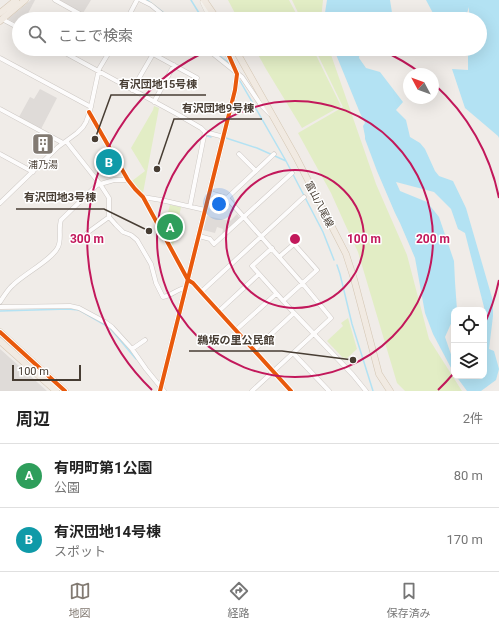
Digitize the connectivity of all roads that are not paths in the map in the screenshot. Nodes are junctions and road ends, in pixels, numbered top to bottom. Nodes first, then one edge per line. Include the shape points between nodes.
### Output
1 (16, 0) edge
2 (25, 0) edge
3 (55, 0) edge
4 (137, 0) edge
5 (141, 0) edge
6 (203, 0) edge
7 (76, 12) edge
8 (131, 12) edge
9 (159, 12) edge
10 (208, 12) edge
11 (213, 12) edge
12 (0, 18) edge
13 (12, 24) edge
14 (71, 56) edge
15 (107, 56) edge
16 (152, 56) edge
17 (157, 56) edge
18 (216, 56) edge
19 (229, 56) edge
20 (239, 56) edge
21 (0, 58) edge
22 (174, 65) junction
23 (99, 72) junction
24 (237, 74) junction
25 (197, 78) dead end
26 (132, 90) junction
27 (154, 102) junction
28 (91, 107) junction
29 (0, 109) edge
30 (89, 112) junction
31 (276, 120) junction
32 (205, 132) junction
33 (224, 137) junction
34 (64, 142) junction
35 (0, 154) edge
36 (239, 154) dead end
37 (274, 154) dead end
38 (256, 171) junction
39 (33, 172) junction
40 (292, 173) dead end
41 (128, 180) junction
42 (100, 184) junction
43 (210, 193) junction
44 (142, 196) junction
45 (304, 197) dead end
46 (227, 198) junction
47 (1, 201) edge
48 (190, 206) junction
49 (205, 210) junction
50 (109, 217) junction
51 (243, 217) junction
52 (87, 233) dead end
53 (199, 236) junction
54 (261, 236) junction
55 (272, 248) junction
56 (279, 257) junction
57 (259, 274) junction
58 (188, 280) junction
59 (302, 283) junction
60 (185, 288) junction
61 (201, 292) junction
62 (276, 294) junction
63 (283, 301) junction
64 (0, 302) edge
65 (0, 307) edge
66 (219, 311) junction
67 (294, 312) junction
68 (236, 330) junction
69 (0, 332) edge
70 (314, 334) junction
71 (144, 340) dead end
72 (0, 341) edge
73 (132, 350) junction
74 (254, 350) junction
75 (293, 353) junction
76 (274, 372) junction
77 (162, 390) edge
78 (56, 391) edge
79 (65, 391) edge
80 (252, 391) edge
81 (291, 391) edge
82 (329, 391) edge
83 (366, 391) edge
84 (390, 391) edge

1 - 12 main road
2 - 12 main road
3 - 7 street
4 - 8 street
5 - 9 street
6 - 10 street
6 - 11 main road
12 - 13 street
14 - 23 street
15 - 23 street
16 - 26 street
17 - 22 street
18 - 24 street
19 - 24 street
20 - 31 main road, 富山八尾線
21 - 28 street
22 - 25 street
22 - 27 street
23 - 26 street
23 - 28 street
24 - 31 street
24 - 33 street
26 - 27 street
27 - 32 street
28 - 30 street
29 - 34 street
30 - 34 street via 86,122 77,133
30 - 41 street
31 - 84 main road, 富山八尾線 via 346,254 379,374
32 - 33 street
32 - 48 street
33 - 43 street
34 - 39 street
34 - 42 street
35 - 39 street
36 - 38 street
37 - 38 street
38 - 46 street
39 - 47 street
40 - 51 street
41 - 42 street
41 - 44 street
42 - 50 street via 109,198
42 - 64 street via 61,220 58,247 52,255 13,284
43 - 46 street
43 - 49 street
44 - 48 street
44 - 58 street
45 - 54 street
46 - 51 street
48 - 49 street
49 - 53 street
50 - 52 street
50 - 60 street via 123,232 137,240 151,264 163,297
51 - 53 street via 214,244 210,239
51 - 54 street
53 - 58 street
54 - 55 street
54 - 61 street
55 - 56 street
55 - 57 street via 252,266
56 - 59 street
56 - 59 street via 294,244 317,270
57 - 62 street
57 - 66 street
58 - 60 street
58 - 61 street
59 - 63 street
59 - 70 street via 332,318
60 - 77 street
61 - 66 street
62 - 63 street
62 - 68 street
63 - 67 street
65 - 73 street via 79,308 106,322
66 - 68 street
67 - 70 street
67 - 74 street
68 - 74 street
69 - 79 main road
70 - 75 street
70 - 83 street
71 - 73 street
72 - 78 main road
73 - 77 street
74 - 76 street
75 - 76 street
75 - 82 street
76 - 80 street
76 - 81 street

